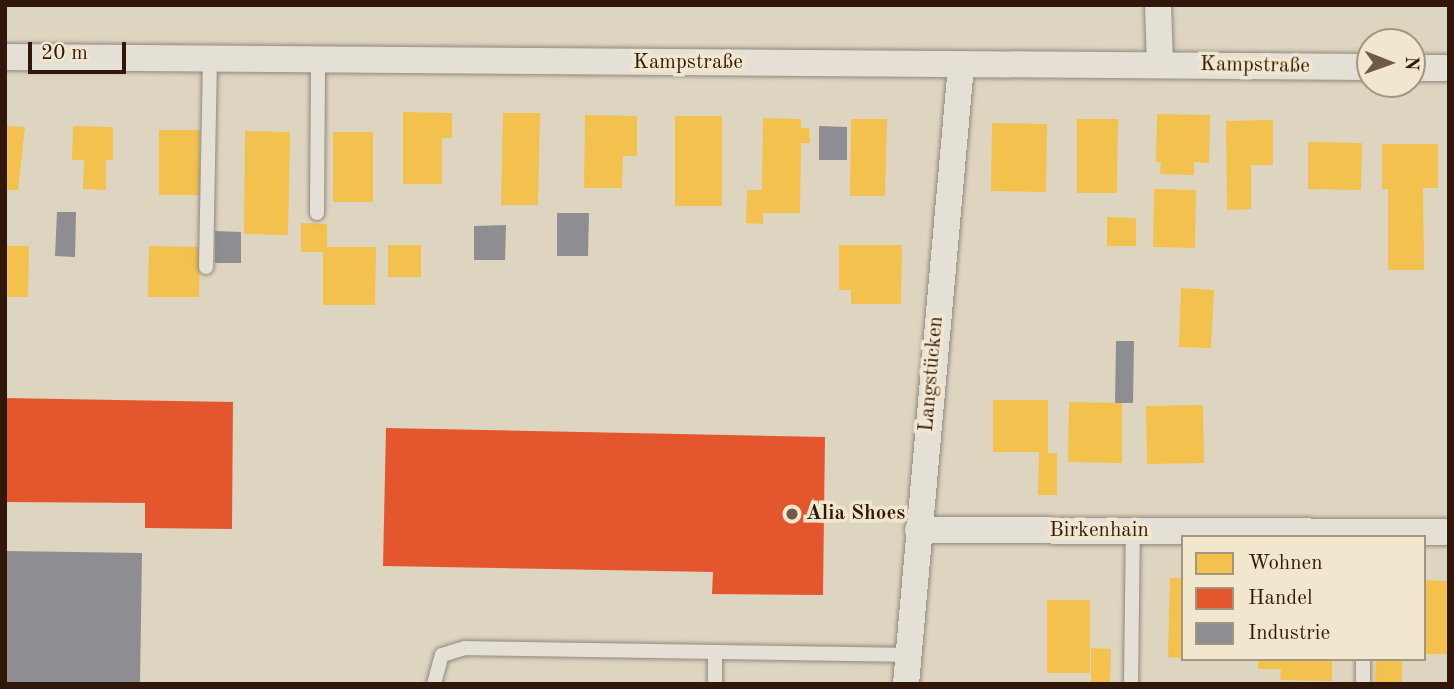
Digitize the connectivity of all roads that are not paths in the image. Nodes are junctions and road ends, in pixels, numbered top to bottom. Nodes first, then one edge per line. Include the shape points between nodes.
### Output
1 (1158, 5) edge
2 (5, 57) edge
3 (210, 59) junction
4 (318, 60) junction
5 (1160, 64) junction
6 (961, 65) junction
7 (1356, 67) edge
8 (1426, 68) edge
9 (1449, 68) edge
10 (317, 213) dead end
11 (206, 267) dead end
12 (918, 530) junction
13 (1133, 531) junction
14 (1449, 532) edge
15 (1365, 534) edge
16 (715, 652) junction
17 (908, 655) junction
18 (1363, 661) edge
19 (434, 684) edge
20 (715, 684) edge
21 (906, 684) edge
22 (1131, 684) edge
23 (1363, 684) edge

1 - 5 street
2 - 3 street, Kampstraße
3 - 4 street, Kampstraße
3 - 11 lane
4 - 6 street, Kampstraße
4 - 10 lane
5 - 6 street, Kampstraße
5 - 7 street, Kampstraße
6 - 12 street, Langstücken
8 - 9 street
12 - 13 street, Birkenhain
12 - 17 street, Langstücken
13 - 15 street, Birkenhain
13 - 22 lane
14 - 15 street, Birkenhain
16 - 17 lane
16 - 19 lane via 465,648 442,655
16 - 20 lane
17 - 21 street, Langstücken
18 - 23 lane

